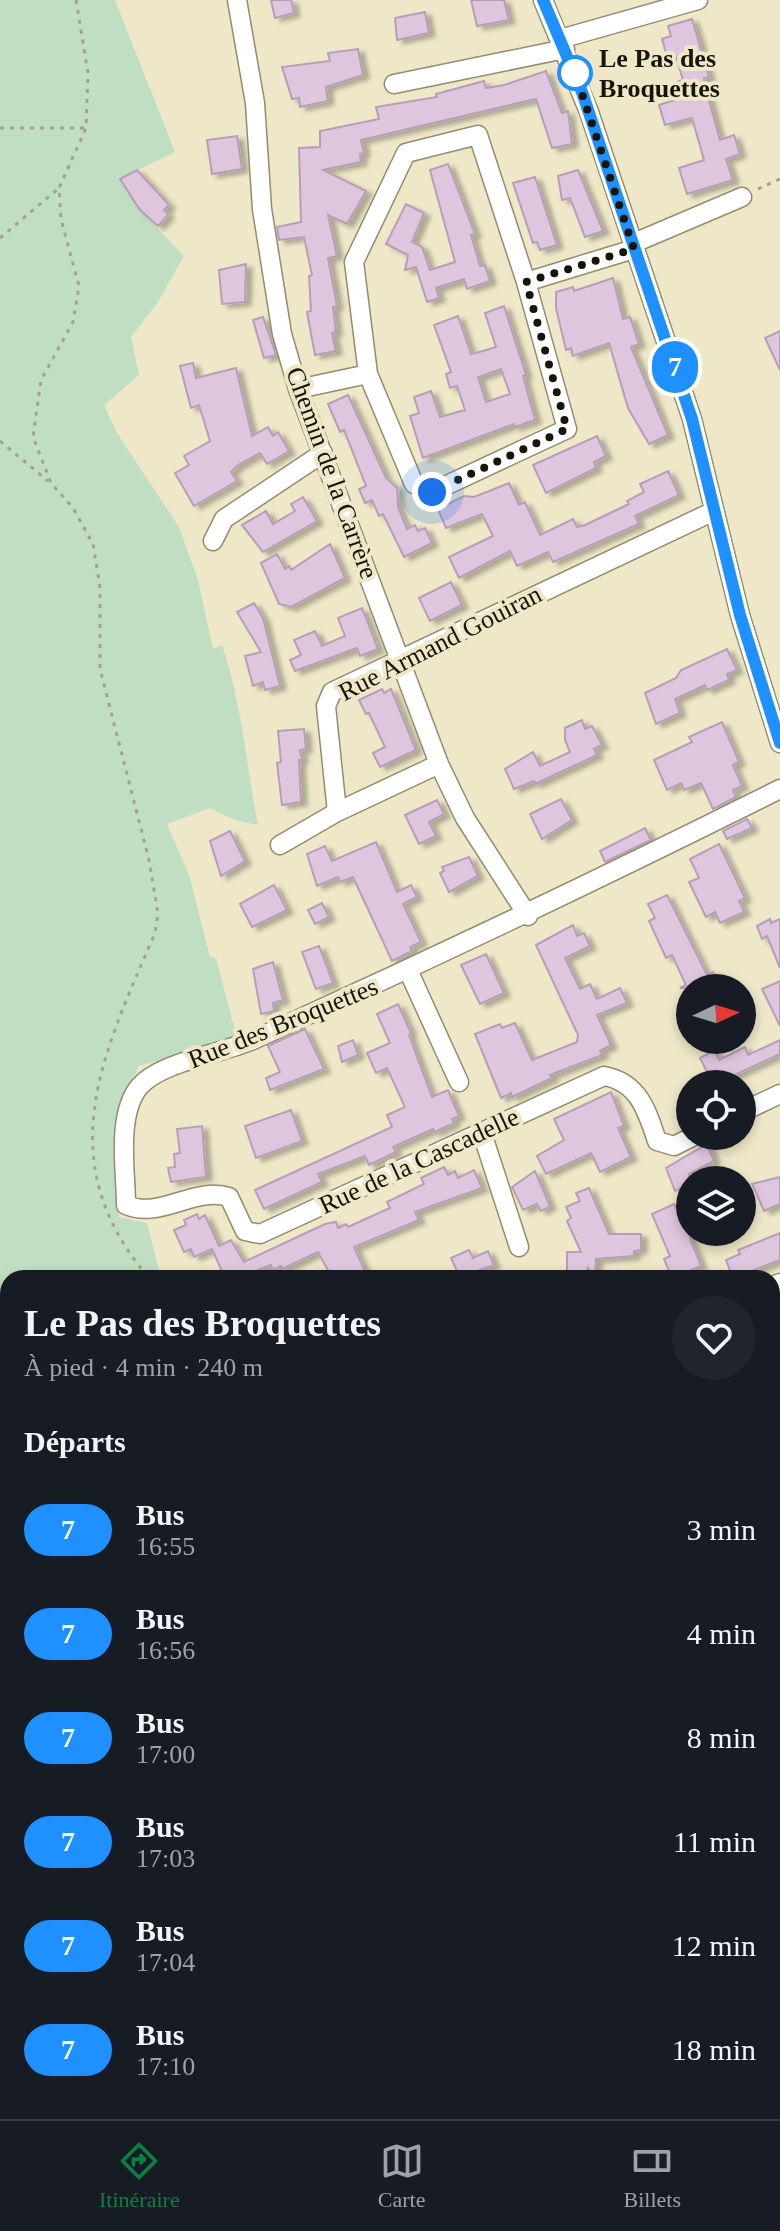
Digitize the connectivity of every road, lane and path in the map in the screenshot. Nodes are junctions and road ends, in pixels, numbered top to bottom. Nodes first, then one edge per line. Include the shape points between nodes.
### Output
1 (76, 0) edge
2 (237, 0) edge
3 (543, 0) edge
4 (698, 0) edge
5 (562, 44) junction
6 (394, 84) dead end
7 (0, 128) edge
8 (86, 128) junction
9 (780, 179) edge
10 (59, 188) junction
11 (742, 197) joint
12 (0, 238) edge
13 (634, 246) junction
14 (526, 282) junction
15 (368, 374) junction
16 (298, 389) junction
17 (0, 441) edge
18 (323, 453) junction
19 (51, 483) junction
20 (714, 511) junction
21 (213, 541) dead end
22 (400, 658) junction
23 (780, 743) edge
24 (439, 764) junction
25 (780, 789) edge
26 (337, 812) junction
27 (280, 845) dead end
28 (528, 916) junction
29 (408, 970) junction
30 (459, 1082) dead end
31 (780, 1094) edge
32 (756, 1105) edge
33 (482, 1133) junction
34 (676, 1145) edge
35 (126, 1205) joint
36 (519, 1247) dead end
37 (143, 1270) edge

1 - 8 path via 88,73
2 - 16 street, Chemin de la Carrère via 255,103 262,209 282,334
3 - 5 street
4 - 5 street
5 - 6 street
5 - 13 street
7 - 8 path
8 - 10 path
9 - 11 path
10 - 12 path
10 - 19 path via 61,219 79,286 73,322 41,380 33,437
11 - 13 street
13 - 14 street
13 - 20 street via 692,419
14 - 15 street via 567,429 432,492 414,484
14 - 15 street via 478,135 406,153 354,262
15 - 16 street
16 - 18 street, Chemin de la Carrère
17 - 19 path
18 - 21 street via 224,519
18 - 22 street, Chemin de la Carrère
19 - 37 path via 93,544 100,587 100,669 158,914 95,1089 98,1182 113,1230
20 - 22 street, Rue Armand Gouiran
20 - 23 street
22 - 24 street, Chemin de la Carrère
22 - 26 street, Rue Armand Gouiran via 332,692 326,706
24 - 26 street
24 - 28 street, Chemin de la Carrère via 465,818
25 - 28 street, Rue des Broquettes
26 - 27 street
28 - 29 street, Rue des Broquettes
29 - 30 street, Rue des Broquettes
29 - 35 street, Rue des Broquettes via 244,1044 152,1074 137,1089 126,1117
31 - 32 street
33 - 34 street, Rue de la Cascadelle via 604,1076 622,1079 637,1094 657,1141
33 - 35 street, Rue de la Cascadelle via 260,1234 245,1231 229,1197 214,1193 142,1212
33 - 36 street

